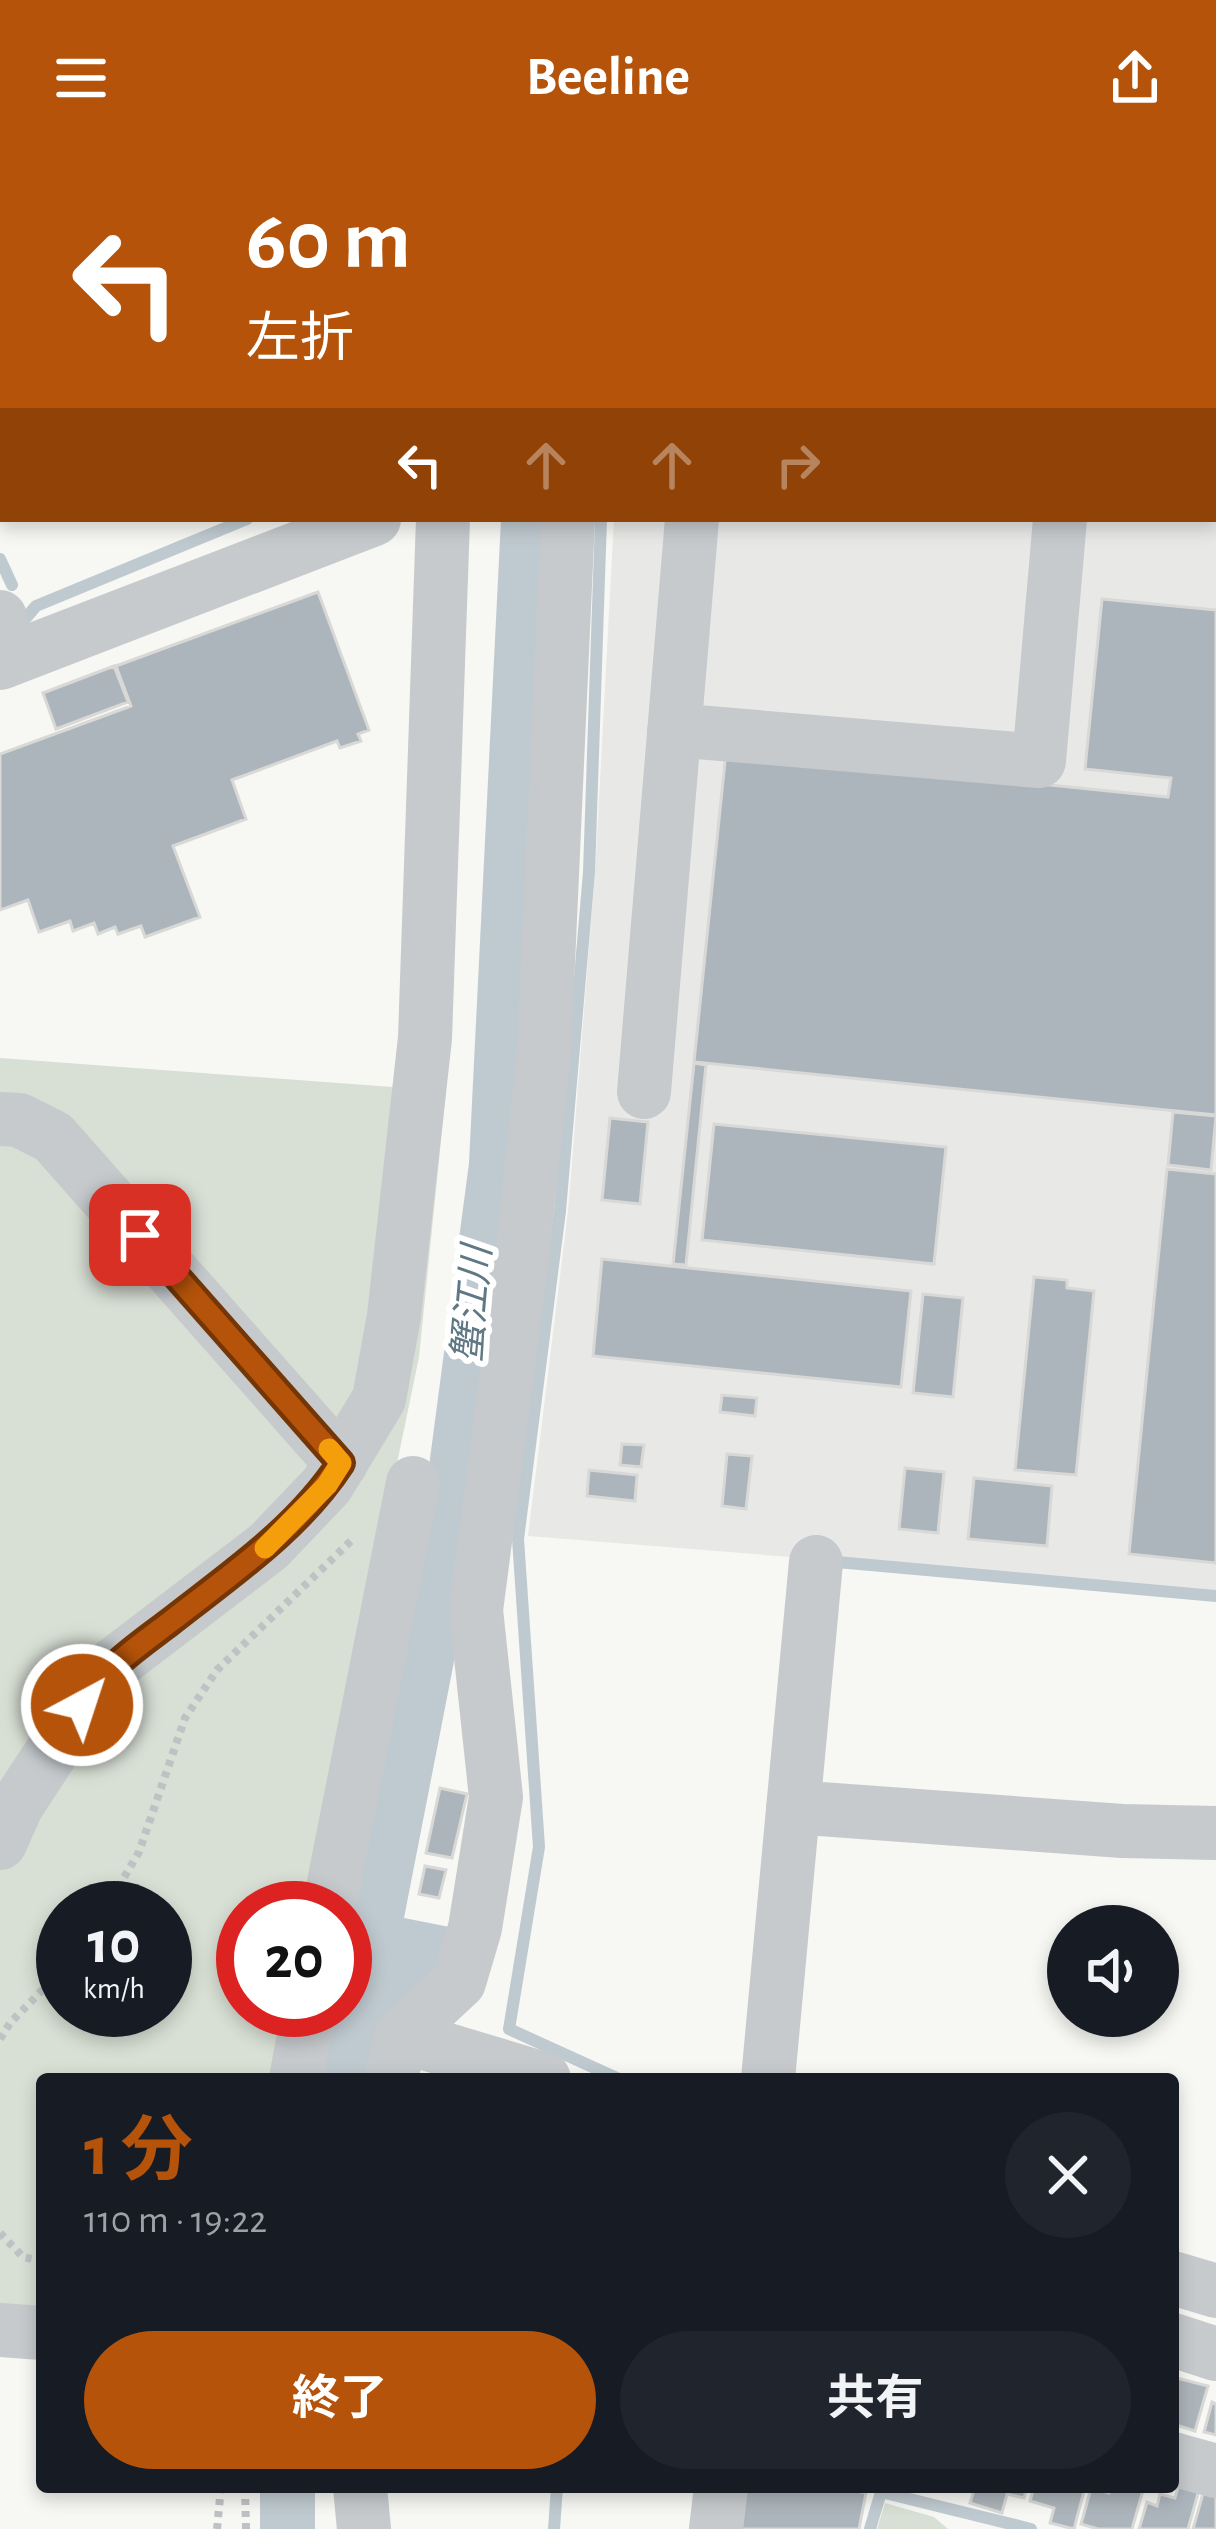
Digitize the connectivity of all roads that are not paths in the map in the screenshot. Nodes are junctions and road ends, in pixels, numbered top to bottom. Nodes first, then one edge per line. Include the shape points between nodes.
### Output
1 (366, 522) edge
2 (443, 522) edge
3 (568, 522) edge
4 (692, 522) edge
5 (1060, 522) edge
6 (0, 662) edge
7 (674, 730) junction
8 (644, 1092) dead end
9 (0, 1119) edge
10 (341, 1463) junction
11 (412, 1484) road end
12 (816, 1562) dead end
13 (793, 1807) junction
14 (1216, 1833) edge
15 (0, 1843) edge
16 (333, 1881) edge
17 (304, 2037) edge
18 (396, 2058) edge
19 (297, 2073) edge
20 (502, 2073) edge
21 (769, 2073) edge
22 (1179, 2280) edge
23 (1216, 2291) edge
24 (0, 2330) edge
25 (36, 2333) edge
26 (1179, 2342) edge
27 (1216, 2354) edge
28 (1179, 2460) edge
29 (1216, 2470) edge
30 (361, 2493) edge
31 (721, 2493) edge
32 (364, 2529) edge
33 (716, 2529) edge

1 - 6 street
2 - 10 street via 424,1038 394,1316 379,1399
3 - 18 street via 544,1052 476,1610 496,1797 459,1982
4 - 7 street
5 - 7 street via 1039,761
7 - 8 street
9 - 10 street via 53,1137
10 - 15 street via 269,1546 104,1672
11 - 16 street
12 - 13 street
13 - 14 street
13 - 21 street
17 - 19 street
18 - 20 street
22 - 23 street
24 - 25 street
26 - 27 street
28 - 29 street
30 - 32 street
31 - 33 street

